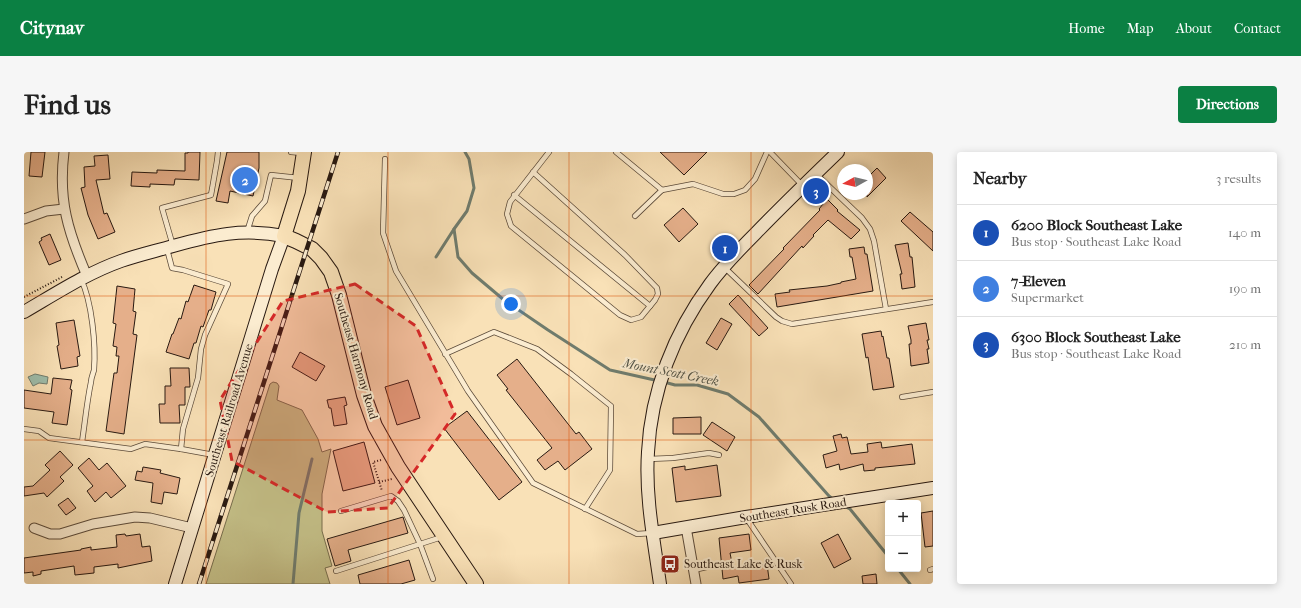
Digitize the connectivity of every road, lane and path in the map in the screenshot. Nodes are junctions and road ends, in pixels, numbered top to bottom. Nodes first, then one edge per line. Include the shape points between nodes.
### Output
1 (64, 152) edge
2 (218, 152) edge
3 (300, 152) edge
4 (549, 152) edge
5 (616, 152) edge
6 (768, 152) edge
7 (838, 152) edge
8 (385, 159) dead end
9 (533, 172) junction
10 (816, 174) junction
11 (300, 178) junction
12 (803, 186) junction
13 (662, 190) junction
14 (514, 195) junction
15 (64, 209) junction
16 (635, 216) dead end
17 (24, 219) edge
18 (247, 232) junction
19 (284, 236) junction
20 (170, 247) junction
21 (724, 267) junction
22 (84, 278) junction
23 (933, 302) edge
24 (650, 306) junction
25 (886, 309) junction
26 (24, 312) edge
27 (445, 354) junction
28 (933, 392) edge
29 (902, 397) dead end
30 (24, 429) edge
31 (82, 442) junction
32 (181, 449) junction
33 (214, 455) junction
34 (719, 455) dead end
35 (648, 459) junction
36 (383, 460) dead end
37 (394, 478) dead end
38 (379, 482) junction
39 (933, 488) edge
40 (384, 498) junction
41 (585, 509) junction
42 (341, 510) dead end
43 (746, 517) junction
44 (686, 527) junction
45 (34, 528) dead end
46 (192, 528) junction
47 (653, 533) junction
48 (444, 537) junction
49 (420, 544) junction
50 (715, 565) dead end
51 (694, 570) junction
52 (336, 571) dead end
53 (433, 579) dead end
54 (175, 584) edge
55 (476, 584) edge
56 (660, 584) edge
57 (696, 584) edge
58 (791, 584) edge

1 - 15 street
2 - 20 lane via 211,195 162,208
3 - 11 main road
4 - 9 lane
5 - 13 lane
6 - 12 lane
6 - 13 lane via 754,179 745,190 734,194 723,194 693,184
7 - 10 street
8 - 27 lane via 383,233 396,271
9 - 14 lane
9 - 24 lane via 625,255 656,288 658,294
10 - 12 street
10 - 25 lane via 870,229
11 - 18 lane via 271,175 264,201 252,216
11 - 19 main road
12 - 21 street
13 - 16 lane
14 - 24 lane
14 - 24 lane via 507,214 511,226 620,315 631,320 641,317
15 - 17 street via 46,211
15 - 22 street
18 - 19 street
18 - 20 street via 224,234
19 - 33 street, Southeast Railroad Avenue
19 - 48 main road, Southeast Harmony Road via 312,250 331,272 364,395 376,426 398,467
20 - 22 street via 121,261
20 - 32 lane via 172,268 228,284 201,349 198,378 183,429
21 - 25 lane via 776,317 792,324
21 - 35 street via 692,310 672,349 655,398
22 - 26 street
22 - 31 lane via 90,304 94,371
23 - 25 lane
27 - 41 lane via 533,484
27 - 41 lane via 494,332 537,349 611,406 610,470
28 - 29 lane
30 - 31 lane via 39,431 49,438
31 - 32 lane via 131,449 145,444
32 - 33 lane
33 - 46 street, Southeast Railroad Avenue
34 - 35 lane via 709,453
35 - 47 street
36 - 38 path via 373,462
37 - 38 path
38 - 40 path
39 - 43 street, Southeast Rusk Road
40 - 42 lane
40 - 49 lane via 391,496 398,501
41 - 47 lane via 637,534
43 - 44 street, Southeast Rusk Road
43 - 58 lane
44 - 47 street, Southeast Rusk Road
44 - 51 street
45 - 46 street via 50,534 60,534 93,524 135,517
46 - 54 street, Southeast Railroad Avenue
47 - 56 street
48 - 49 lane
48 - 55 main road, Southeast Harmony Road
49 - 52 lane
49 - 53 lane
50 - 51 lane
51 - 57 street

